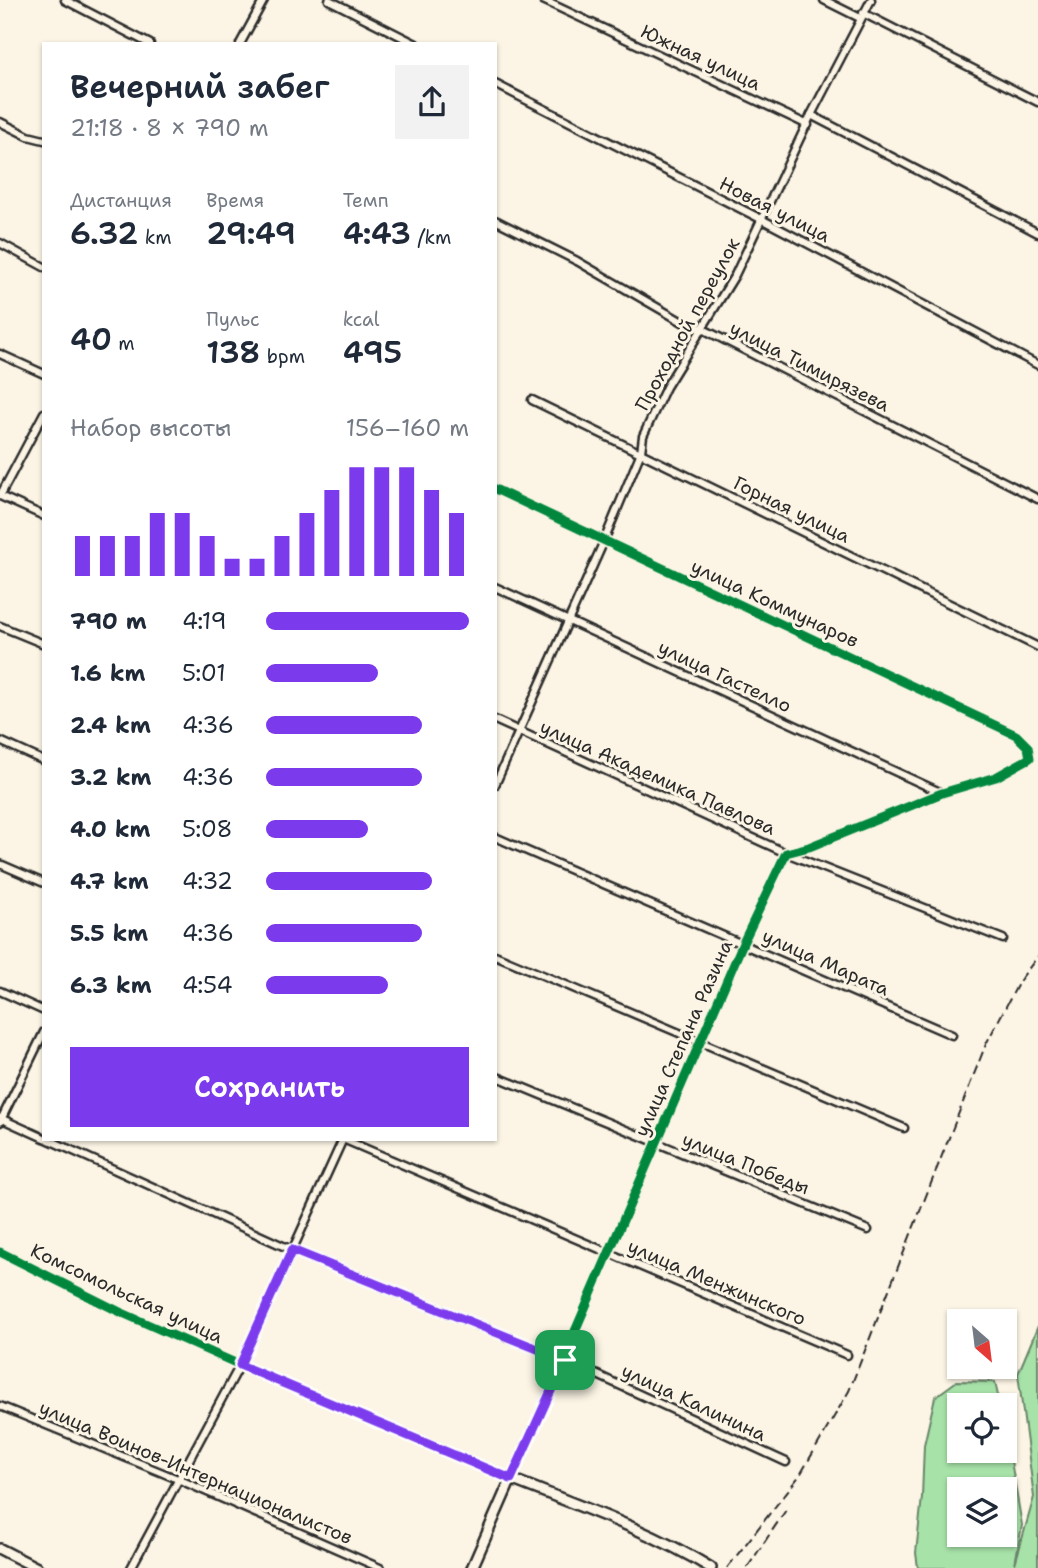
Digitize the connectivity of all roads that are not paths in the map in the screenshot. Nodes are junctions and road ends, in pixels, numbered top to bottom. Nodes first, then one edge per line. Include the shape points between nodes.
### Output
1 (65, 0) edge
2 (264, 0) edge
3 (329, 0) edge
4 (543, 0) edge
5 (824, 0) edge
6 (871, 0) edge
7 (862, 16) junction
8 (146, 42) edge
9 (241, 42) edge
10 (412, 42) edge
11 (497, 85) edge
12 (1038, 102) edge
13 (811, 115) junction
14 (0, 122) edge
15 (808, 125) junction
16 (42, 140) edge
17 (761, 219) junction
18 (497, 221) edge
19 (1038, 233) edge
20 (0, 243) edge
21 (42, 266) edge
22 (701, 328) junction
23 (0, 354) edge
24 (1038, 365) edge
25 (42, 373) edge
26 (532, 400) dead end
27 (42, 417) edge
28 (641, 452) junction
29 (497, 490) edge
30 (0, 496) edge
31 (1038, 499) edge
32 (42, 515) edge
33 (604, 541) junction
34 (497, 588) edge
35 (567, 621) junction
36 (0, 626) edge
37 (42, 643) edge
38 (1038, 647) edge
39 (497, 721) edge
40 (519, 731) junction
41 (0, 741) edge
42 (42, 760) edge
43 (497, 780) edge
44 (942, 793) junction
45 (497, 838) edge
46 (786, 853) junction
47 (0, 864) edge
48 (42, 882) edge
49 (1003, 939) dead end
50 (743, 943) junction
51 (497, 956) edge
52 (0, 991) edge
53 (42, 1010) edge
54 (952, 1035) dead end
55 (42, 1036) edge
56 (699, 1043) junction
57 (497, 1077) edge
58 (0, 1120) edge
59 (904, 1128) dead end
60 (42, 1138) edge
61 (49, 1141) edge
62 (342, 1141) edge
63 (348, 1141) edge
64 (656, 1142) junction
65 (869, 1230) dead end
66 (292, 1250) junction
67 (0, 1252) edge
68 (610, 1254) junction
69 (848, 1355) dead end
70 (565, 1360) junction
71 (240, 1365) junction
72 (0, 1406) edge
73 (786, 1462) dead end
74 (511, 1479) junction
75 (180, 1480) junction
76 (0, 1549) edge
77 (37, 1568) edge
78 (131, 1568) edge
79 (380, 1568) edge
80 (472, 1568) edge
81 (711, 1568) edge

1 - 8 street
2 - 9 street
3 - 10 street
4 - 15 street, Южная улица
5 - 7 street
6 - 7 street, Проходной переулок
7 - 12 street
7 - 13 street, Проходной переулок
11 - 17 street, Новая улица
13 - 15 street, Проходной переулок
13 - 19 street
14 - 16 street
15 - 17 street, Проходной переулок
17 - 22 street, Проходной переулок via 736,275
17 - 24 street, Новая улица
18 - 22 street, улица Тимирязева
20 - 21 street
22 - 28 street, Проходной переулок via 666,387 643,436
22 - 31 street, улица Тимирязева
23 - 25 street
26 - 28 street, Горная улица
27 - 30 street
28 - 33 street, Проходной переулок
28 - 38 street, Горная улица
29 - 33 street, улица Коммунаров
30 - 32 street
33 - 35 street, Проходной переулок
33 - 44 street, улица Коммунаров via 1016,736 1028,747 1030,758 996,777
34 - 35 street, улица Гастелло
35 - 40 street, Проходной переулок
35 - 44 street, улица Гастелло
36 - 37 street
39 - 40 street, улица Академика Павлова
40 - 43 street, Проходной переулок
40 - 46 street, улица Академика Павлова
41 - 42 street
44 - 46 street
45 - 50 street, улица Марата
46 - 49 street, улица Академика Павлова
46 - 50 street, улица Степана Разина
47 - 48 street
50 - 54 street, улица Марата
50 - 56 street, улица Степана Разина
51 - 56 street
52 - 53 street
55 - 58 street
56 - 59 street
56 - 64 street, улица Степана Разина
57 - 64 street, улица Победы
58 - 60 street, улица Калинина
61 - 66 street, улица Калинина
62 - 66 street
63 - 68 street, улица Менжинского
64 - 65 street, улица Победы
64 - 68 street, улица Степана Разина
66 - 70 street, улица Калинина
66 - 71 street
67 - 71 street, Комсомольская улица
68 - 69 street, улица Менжинского
68 - 70 street, улица Степана Разина
70 - 73 street, улица Калинина
70 - 74 street, улица Степана Разина
71 - 74 street, Комсомольская улица
71 - 75 street
72 - 75 street, улица Воинов-Интернационалистов
74 - 80 main road, улица Степана Разина
74 - 81 main road, Комсомольская улица via 602,1515
75 - 78 street
75 - 79 street, улица Воинов-Интернационалистов
76 - 77 main road

